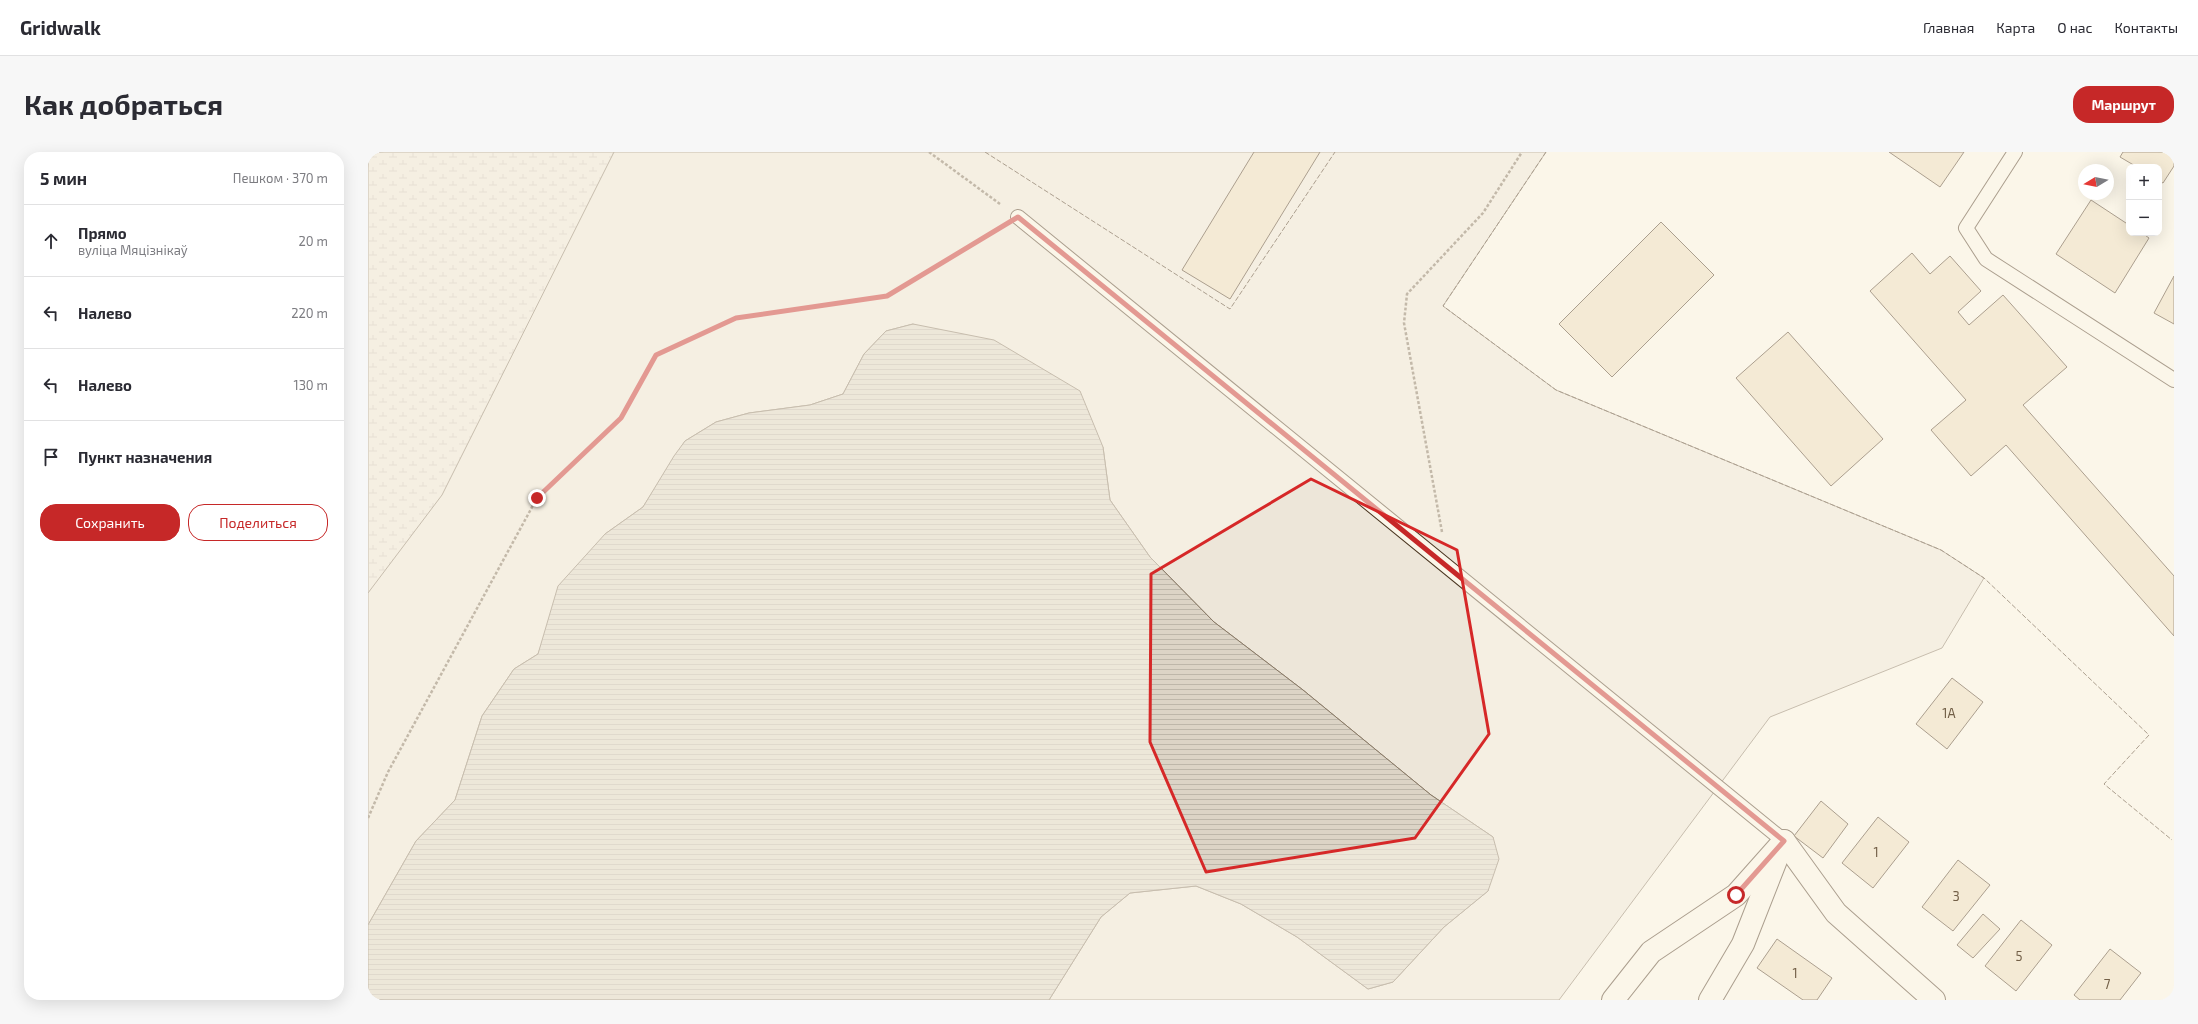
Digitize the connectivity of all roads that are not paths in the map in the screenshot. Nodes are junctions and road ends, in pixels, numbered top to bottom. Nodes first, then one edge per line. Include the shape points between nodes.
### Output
1 (2015, 152) edge
2 (1018, 217) road end
3 (2174, 380) edge
4 (1784, 841) junction
5 (1613, 1000) edge
6 (1710, 1000) edge
7 (1934, 1000) edge

1 - 3 lane via 1966,228 1986,259
2 - 4 lane
4 - 5 street via 1736,895 1651,952
4 - 6 street via 1743,944
4 - 7 street via 1836,913

